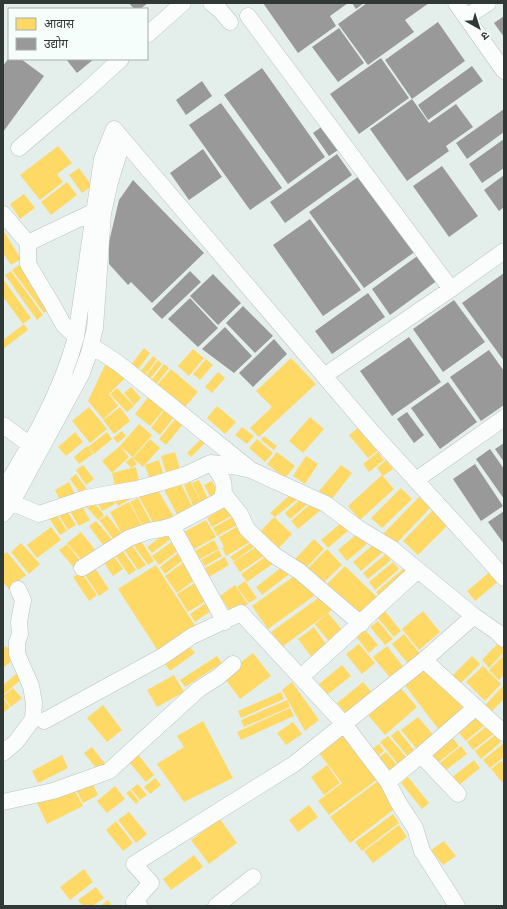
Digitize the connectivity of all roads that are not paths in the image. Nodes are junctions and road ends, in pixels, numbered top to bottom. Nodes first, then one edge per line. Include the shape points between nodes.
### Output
1 (183, 3) edge
2 (211, 3) edge
3 (456, 3) edge
4 (488, 3) edge
5 (248, 16) dead end
6 (466, 17) junction
7 (230, 22) dead end
8 (148, 35) edge
9 (120, 60) edge
10 (504, 71) edge
11 (119, 134) junction
12 (19, 148) dead end
13 (93, 212) junction
14 (3, 214) edge
15 (28, 243) junction
16 (504, 251) edge
17 (451, 289) junction
18 (76, 337) junction
19 (92, 346) junction
20 (324, 376) junction
21 (504, 418) edge
22 (3, 425) edge
23 (30, 445) junction
24 (211, 463) junction
25 (251, 470) junction
26 (416, 480) junction
27 (224, 494) junction
28 (5, 502) edge
29 (172, 526) junction
30 (82, 568) dead end
31 (418, 570) junction
32 (504, 578) edge
33 (18, 589) dead end
34 (474, 616) junction
35 (225, 622) junction
36 (361, 624) junction
37 (504, 639) edge
38 (424, 660) junction
39 (233, 664) dead end
40 (301, 677) junction
41 (476, 707) junction
42 (44, 721) dead end
43 (344, 724) junction
44 (504, 733) edge
45 (3, 753) edge
46 (421, 755) junction
47 (388, 782) junction
48 (458, 794) dead end
49 (3, 802) edge
50 (253, 876) dead end
51 (140, 906) edge
52 (216, 906) edge
53 (457, 906) edge

1 - 8 street
2 - 7 street
3 - 6 street
4 - 6 street
5 - 17 street
6 - 10 street
9 - 12 street
11 - 13 street via 102,158
11 - 19 street via 103,213
11 - 20 street
13 - 15 street
13 - 18 street
14 - 15 street
15 - 18 street via 28,264 63,324
16 - 17 street
17 - 20 street
18 - 23 street via 70,361
19 - 25 street via 118,363
19 - 28 street via 81,375
20 - 26 street
21 - 26 street
22 - 23 street
23 - 28 street
24 - 25 street
24 - 27 street via 222,477
24 - 28 street via 172,479 137,489 86,498 39,514
25 - 31 street via 326,504 391,548
26 - 32 street
27 - 29 street via 222,500
27 - 36 street via 240,514 247,529 274,555 299,571
29 - 30 street via 129,538
29 - 35 street
31 - 34 street
31 - 36 street
33 - 45 street via 23,600 17,654 31,686 33,719 16,742
34 - 37 street
34 - 38 street
35 - 40 street via 241,613
35 - 42 street via 192,636 163,656
36 - 40 street
38 - 41 street
38 - 43 street
39 - 49 street via 199,689 109,771 53,791
40 - 43 street
41 - 44 street
41 - 46 street
43 - 47 street
43 - 51 street via 294,764 134,864 151,883 134,902
46 - 47 street
46 - 48 street
47 - 53 street via 415,828 422,851
50 - 52 street

